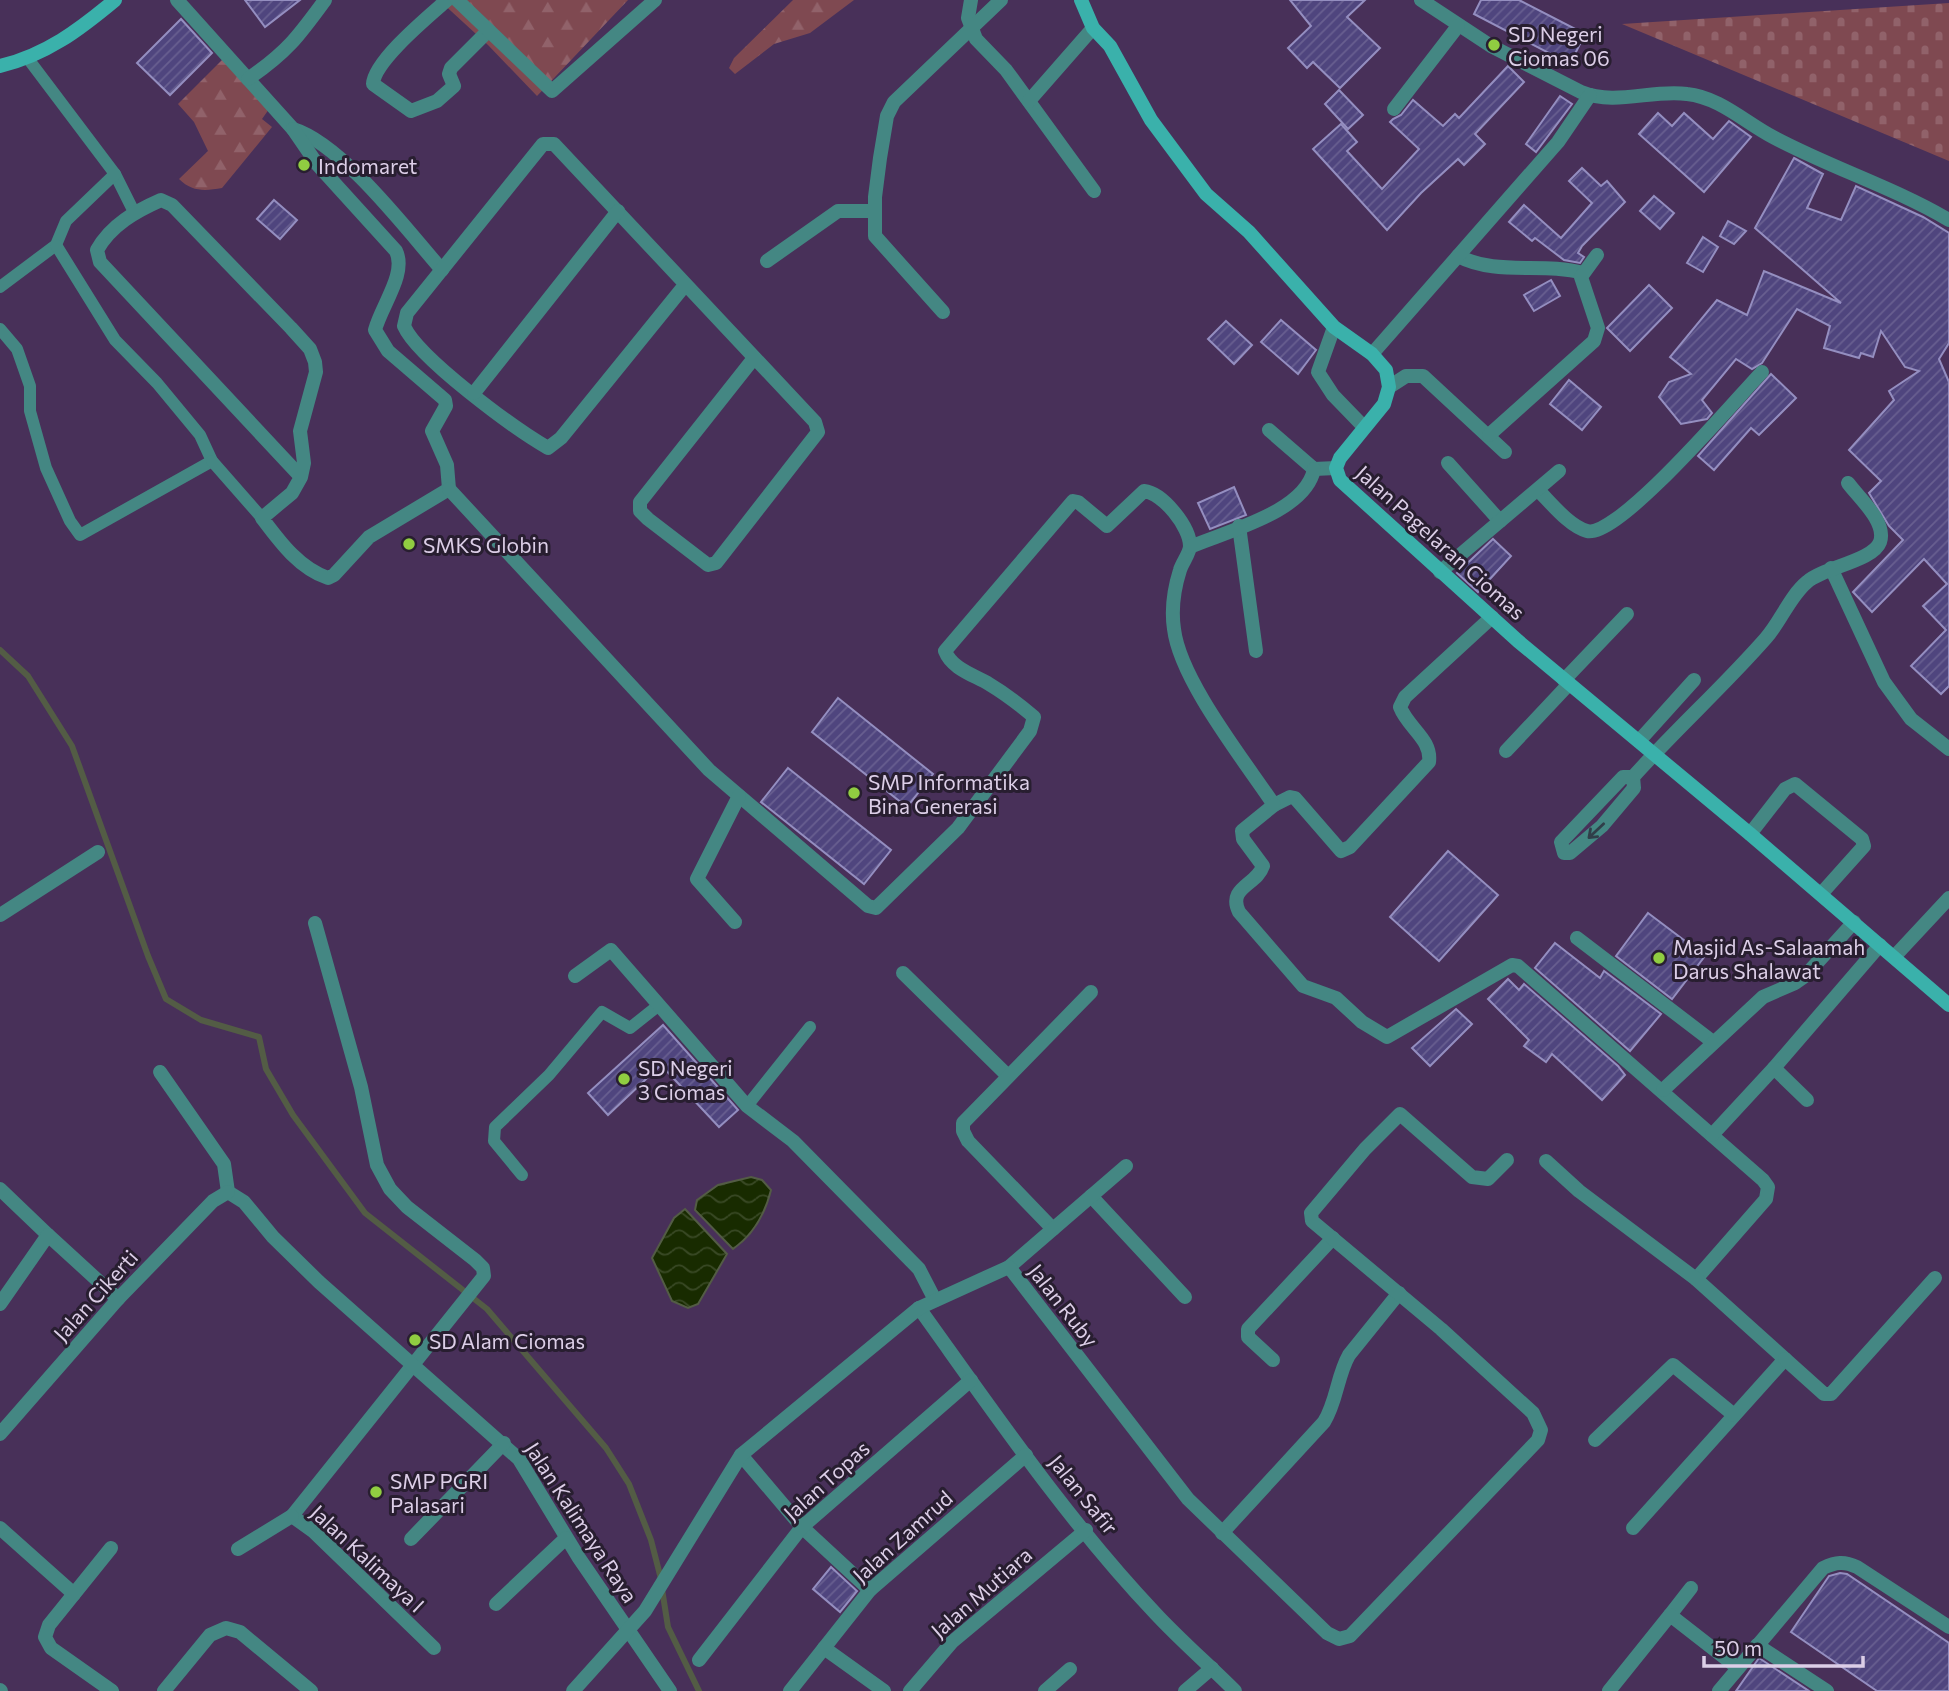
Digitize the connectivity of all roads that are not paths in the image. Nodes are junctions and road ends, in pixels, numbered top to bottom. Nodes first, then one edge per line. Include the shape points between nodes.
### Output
1 (115, 0) edge
2 (177, 0) edge
3 (325, 0) edge
4 (447, 0) edge
5 (457, 0) edge
6 (655, 0) edge
7 (971, 0) edge
8 (1002, 0) edge
9 (1081, 0) edge
10 (1421, 0) edge
11 (1458, 26) junction
12 (1093, 28) junction
13 (970, 29) junction
14 (488, 31) junction
15 (29, 60) junction
16 (0, 66) edge
17 (248, 79) junction
18 (1590, 95) junction
19 (1029, 101) junction
20 (1395, 109) dead end
21 (293, 130) junction
22 (115, 174) junction
23 (1094, 191) dead end
24 (618, 211) junction
25 (875, 211) junction
26 (134, 212) junction
27 (1949, 220) edge
28 (56, 245) junction
29 (1458, 256) junction
30 (1597, 256) dead end
31 (766, 261) dead end
32 (442, 270) junction
33 (1583, 273) junction
34 (685, 285) junction
35 (0, 287) edge
36 (943, 312) dead end
37 (1334, 327) junction
38 (0, 329) edge
39 (1372, 354) junction
40 (754, 358) junction
41 (1762, 372) dead end
42 (1389, 387) junction
43 (474, 393) junction
44 (1363, 426) junction
45 (1269, 430) dead end
46 (1489, 435) junction
47 (1505, 452) dead end
48 (212, 461) junction
49 (1448, 463) dead end
50 (1336, 468) junction
51 (1314, 469) junction
52 (1559, 471) dead end
53 (301, 477) junction
54 (1848, 483) dead end
55 (449, 489) junction
56 (1538, 490) junction
57 (262, 518) junction
58 (1500, 521) junction
59 (1239, 526) junction
60 (1191, 547) junction
61 (1831, 568) junction
62 (1440, 572) junction
63 (1627, 614) dead end
64 (1492, 617) junction
65 (1256, 651) dead end
66 (1694, 680) dead end
67 (1566, 682) junction
68 (1640, 740) junction
69 (1949, 749) edge
70 (1506, 751) dead end
71 (1654, 754) junction
72 (1633, 777) junction
73 (739, 796) junction
74 (1274, 805) junction
75 (1750, 834) junction
76 (98, 852) dead end
77 (1821, 894) junction
78 (1949, 898) edge
79 (0, 915) edge
80 (735, 922) dead end
81 (1854, 922) junction
82 (315, 923) dead end
83 (1577, 939) dead end
84 (1880, 946) junction
85 (1894, 957) junction
86 (902, 974) dead end
87 (575, 976) dead end
88 (1091, 992) dead end
89 (659, 1005) junction
90 (1949, 1005) edge
91 (810, 1027) dead end
92 (1713, 1042) junction
93 (1774, 1068) junction
94 (160, 1072) dead end
95 (1008, 1076) junction
96 (1663, 1090) junction
97 (1807, 1100) dead end
98 (747, 1106) junction
99 (1712, 1135) junction
100 (1507, 1160) dead end
101 (1546, 1161) dead end
102 (1126, 1166) dead end
103 (522, 1175) dead end
104 (0, 1189) edge
105 (228, 1192) junction
106 (1091, 1196) junction
107 (1052, 1229) junction
108 (48, 1235) junction
109 (1333, 1238) junction
110 (1009, 1267) junction
111 (1935, 1278) dead end
112 (1696, 1279) junction
113 (1399, 1293) junction
114 (1185, 1297) dead end
115 (118, 1298) junction
116 (935, 1300) junction
117 (0, 1304) edge
118 (919, 1308) junction
119 (1785, 1359) junction
120 (1273, 1360) dead end
121 (412, 1365) junction
122 (971, 1380) junction
123 (1734, 1415) junction
124 (0, 1434) edge
125 (1595, 1440) dead end
126 (504, 1443) junction
127 (741, 1455) junction
128 (1026, 1455) junction
129 (292, 1516) junction
130 (802, 1527) junction
131 (0, 1528) edge
132 (1633, 1528) dead end
133 (1086, 1530) junction
134 (1222, 1533) junction
135 (566, 1538) junction
136 (411, 1539) dead end
137 (111, 1548) dead end
138 (238, 1549) dead end
139 (1690, 1588) dead end
140 (870, 1590) junction
141 (74, 1594) junction
142 (496, 1604) dead end
143 (1670, 1615) junction
144 (1948, 1625) edge
145 (629, 1632) junction
146 (1757, 1645) junction
147 (434, 1648) dead end
148 (824, 1648) junction
149 (699, 1660) dead end
150 (1212, 1668) junction
151 (1738, 1668) junction
152 (1070, 1669) dead end
153 (112, 1691) edge
154 (164, 1691) edge
155 (311, 1691) edge
156 (573, 1691) edge
157 (670, 1691) edge
158 (790, 1691) edge
159 (884, 1691) edge
160 (910, 1691) edge
161 (1045, 1691) edge
162 (1185, 1691) edge
163 (1236, 1691) edge
164 (1609, 1691) edge
165 (1719, 1691) edge
166 (1827, 1691) edge

1 - 15 main road via 75,33
2 - 17 street
3 - 17 street via 304,32
4 - 14 street via 396,49 373,85 411,111 437,102 454,86 451,68
5 - 14 street
6 - 14 street via 552,91
7 - 13 street
8 - 13 street
9 - 12 main road
10 - 11 street
11 - 18 street
11 - 20 street
12 - 19 street
12 - 37 main road via 1110,46 1151,120 1206,194 1249,232
13 - 19 street
13 - 25 street via 894,102 885,130
15 - 16 main road
15 - 22 lane
17 - 21 street
18 - 27 street via 1698,96 1773,137
18 - 29 street via 1558,142
19 - 23 street
21 - 32 street via 309,134 363,181
21 - 55 street via 400,260 375,330 388,351 445,400 432,431 447,465
22 - 26 lane
22 - 28 lane via 66,221
24 - 32 street via 554,144 543,144
24 - 34 street
24 - 43 street
25 - 31 street via 838,211
25 - 36 street via 873,227 881,245
26 - 53 street via 103,239 97,250 100,262
26 - 53 street via 161,200 172,205 310,349 316,372 300,430
28 - 35 lane
28 - 48 lane via 115,340 200,435
29 - 33 street via 1475,264
29 - 39 street
30 - 33 street
32 - 43 street via 407,313 404,326 408,336
33 - 46 street via 1597,334
34 - 40 street
34 - 43 street via 554,446 541,444
37 - 39 main road
37 - 44 street via 1318,372
38 - 48 lane via 17,349 30,386 30,411 46,468 69,521 80,534
39 - 42 main road via 1386,370
40 - 40 street via 640,502 640,511 648,519 708,565 716,563 818,432 815,422
41 - 56 street via 1633,508 1600,530 1577,526
42 - 44 main road, Jalan Pagelaran Ciomas via 1384,404
42 - 46 street via 1406,376 1423,376
44 - 50 main road, Jalan Pagelaran Ciomas
45 - 51 street
46 - 47 street
48 - 57 lane
49 - 58 street
50 - 51 street
50 - 62 main road, Jalan Pagelaran Ciomas via 1340,480
51 - 59 street via 1299,497 1281,510
52 - 56 street
53 - 57 street via 292,493
54 - 61 street via 1882,533 1879,545 1869,554
55 - 57 street via 369,537 328,578 294,557
55 - 73 street via 709,770
56 - 58 street
58 - 62 street
59 - 60 street
59 - 65 street
60 - 73 street via 1171,510 1149,492 1138,493 1107,526 1076,500 1059,515 945,652 970,676 986,682 1034,717 1030,731 958,828 881,905 869,906
60 - 74 street via 1173,601 1180,652 1194,682
61 - 69 street via 1884,682 1911,719
61 - 71 street via 1807,582 1769,635
62 - 64 main road, Jalan Pagelaran Ciomas
63 - 67 street
64 - 67 main road, Jalan Pagelaran Ciomas
64 - 74 street via 1405,697 1400,707 1426,743 1429,762 1346,850 1337,849 1295,798
66 - 68 street
67 - 68 main road, Jalan Pagelaran Ciomas
67 - 70 street
68 - 71 main road, Jalan Pagelaran Ciomas
71 - 72 street
71 - 75 main road, Jalan Pagelaran Ciomas
72 -> 72 street via 1634,788 1602,826 1564,853 1561,842 1623,777
73 - 80 street via 697,879
74 - 96 street via 1242,831 1263,866 1241,889 1236,904 1309,990 1336,998 1376,1033 1387,1037 1512,965
75 - 77 main road, Jalan Pagelaran Ciomas
75 - 77 street via 1795,784 1862,839 1864,846
76 - 79 street
77 - 81 main road, Jalan Pagelaran Ciomas
78 - 85 street
81 - 84 main road, Jalan Pagelaran Ciomas
81 - 92 street via 1805,976 1763,997
82 - 121 street, Jalan Kalimaya I via 361,1087 377,1165 407,1207 483,1268 484,1276 472,1295
83 - 92 street
84 - 85 main road, Jalan Pagelaran Ciomas
84 - 93 street
85 - 90 main road, Jalan Pagelaran Ciomas
86 - 95 street
87 - 89 street via 611,950
88 - 95 street
89 - 98 street
89 - 103 lane via 630,1028 602,1012 549,1075 495,1127 494,1141
91 - 98 lane
92 - 96 street
93 - 97 street
93 - 99 street
94 - 105 street via 224,1164
95 - 107 street via 967,1118 962,1131
96 - 99 street
98 - 116 street via 793,1141 911,1261
99 - 112 street via 1763,1180 1769,1193
100 - 109 street via 1488,1179 1472,1177 1400,1114 1311,1213 1312,1221
101 - 112 street
102 - 106 street
104 - 108 street
105 - 115 street, Jalan Cikerti via 213,1200
105 - 121 street, Jalan Kalimaya Raya via 244,1202 319,1282
106 - 107 street
106 - 114 street
107 - 110 street
108 - 115 street
108 - 117 street
109 - 113 street
109 - 120 street via 1248,1329 1248,1338
110 - 116 street, Jalan Ruby
110 - 134 street, Jalan Ruby via 1178,1487
111 - 119 street via 1831,1394 1824,1394
112 - 119 street
113 - 134 street via 1349,1355 1324,1422
113 - 134 street, Jalan Ruby via 1533,1413 1541,1430 1538,1440 1350,1636 1339,1639 1327,1633
115 - 124 street, Jalan Cikerti
116 - 118 street, Jalan Ruby
118 - 122 street, Jalan Safir
118 - 127 street, Jalan Ruby
119 - 123 street
121 - 126 street, Jalan Kalimaya Raya
121 - 129 street, Jalan Kalimaya I
122 - 128 street, Jalan Safir
122 - 130 street, Jalan Topas
123 - 125 street via 1674,1365
123 - 132 street
126 - 135 street, Jalan Kalimaya Raya via 533,1478
126 - 136 street
127 - 130 street
127 - 145 street, Jalan Ruby
128 - 133 street, Jalan Safir
128 - 140 street, Jalan Zamrud
129 - 138 street
129 - 147 street, Jalan Kalimaya I
130 - 140 street
130 - 149 street, Jalan Topas
131 - 141 street
133 - 150 street, Jalan Safir via 1154,1612
133 - 160 street, Jalan Mutiara via 953,1642
135 - 142 street
135 - 145 street, Jalan Kalimaya Raya
137 - 141 street
139 - 143 street
140 - 148 street, Jalan Zamrud
141 - 153 street via 45,1630 47,1643
143 - 151 street
143 - 164 street
144 - 146 street via 1857,1567 1835,1562 1823,1568
145 - 156 street, Jalan Ruby
145 - 157 street, Jalan Kalimaya Raya
146 - 151 street
146 - 166 street
148 - 158 street, Jalan Zamrud
148 - 159 street
150 - 162 street
150 - 163 street, Jalan Safir
151 - 165 street
152 - 161 street
154 - 155 street via 211,1635 226,1628 240,1632

